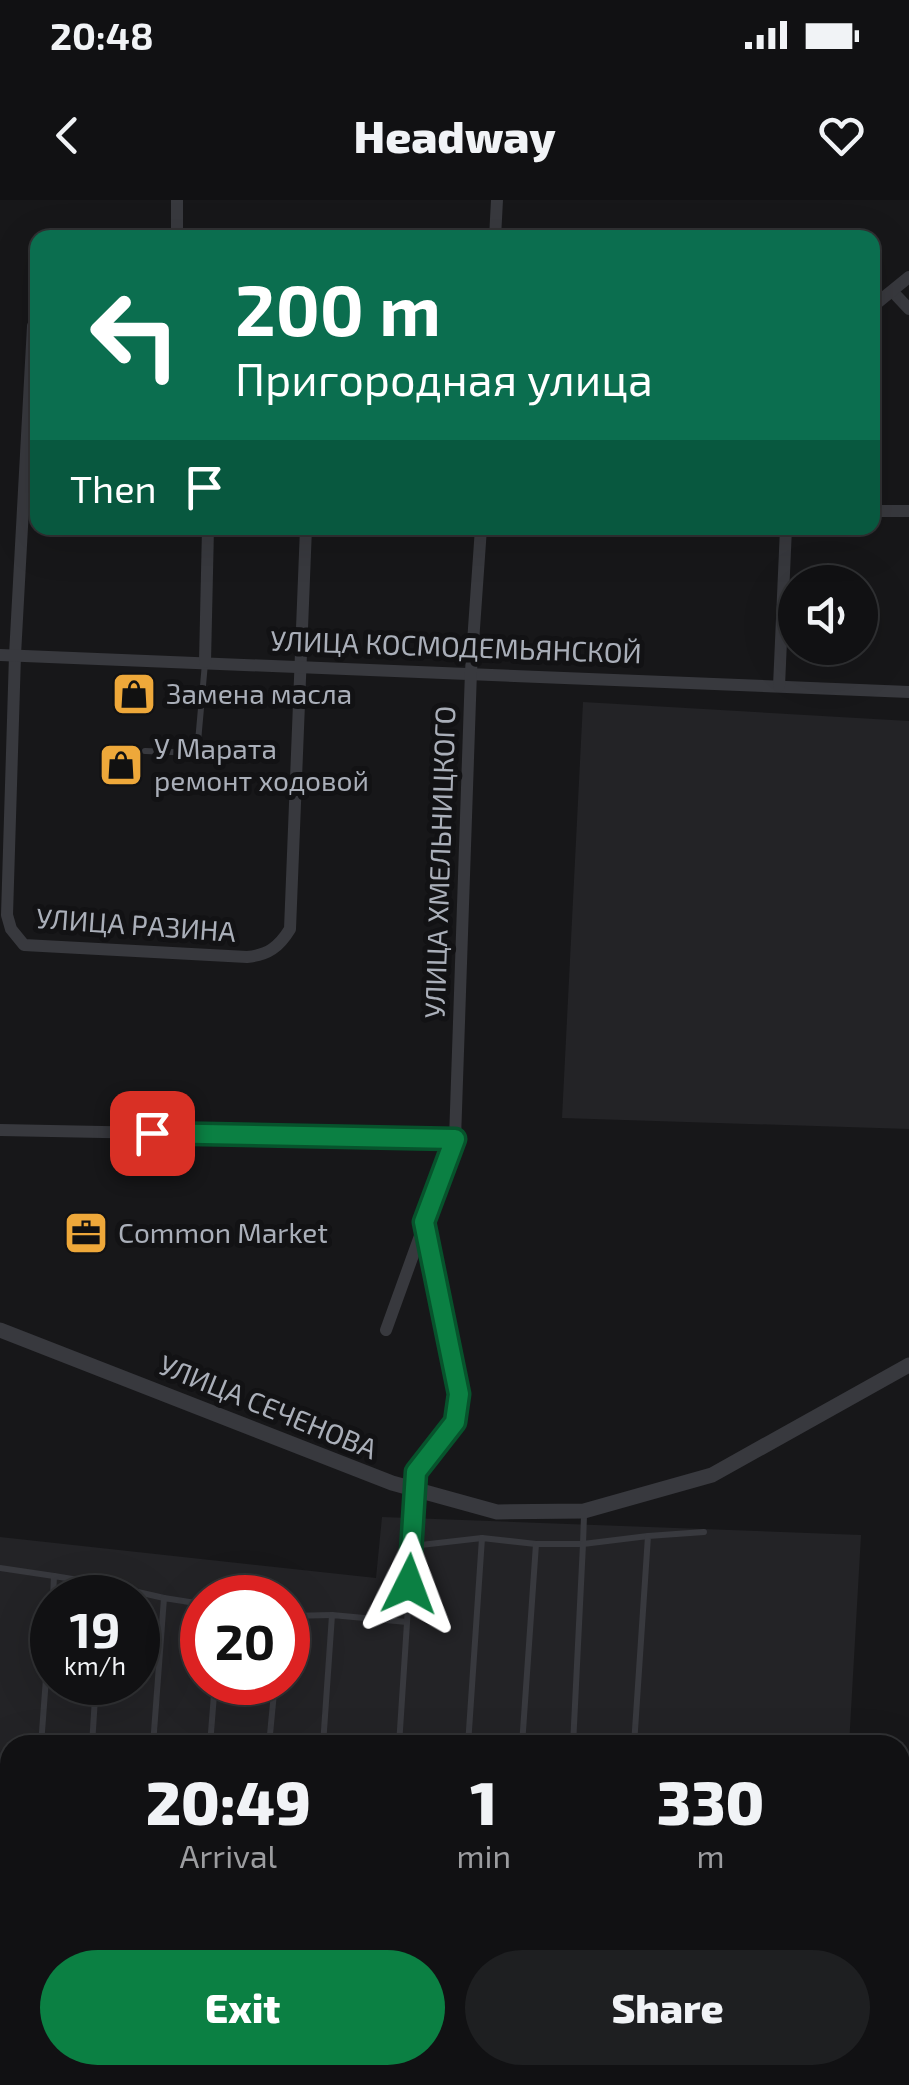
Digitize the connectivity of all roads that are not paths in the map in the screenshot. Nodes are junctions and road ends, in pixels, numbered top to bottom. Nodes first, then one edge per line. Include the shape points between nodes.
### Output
1 (177, 200) edge
2 (497, 200) edge
3 (176, 230) edge
4 (495, 230) edge
5 (909, 277) edge
6 (892, 292) junction
7 (880, 301) edge
8 (909, 310) edge
9 (30, 364) edge
10 (880, 511) edge
11 (909, 511) edge
12 (208, 535) edge
13 (306, 535) edge
14 (481, 535) edge
15 (786, 535) edge
16 (7, 655) edge
17 (206, 662) junction
18 (301, 665) junction
19 (472, 671) junction
20 (779, 686) junction
21 (909, 692) edge
22 (145, 751) dead end
23 (0, 1130) edge
24 (455, 1139) junction
25 (424, 1222) junction
26 (0, 1330) edge
27 (386, 1330) dead end
28 (909, 1365) edge
29 (413, 1489) junction
30 (584, 1512) junction
31 (704, 1532) dead end
32 (648, 1536) junction
33 (482, 1538) junction
34 (536, 1544) junction
35 (584, 1544) junction
36 (412, 1546) junction
37 (0, 1568) edge
38 (47, 1575) edge
39 (160, 1597) edge
40 (164, 1598) junction
41 (180, 1601) edge
42 (332, 1615) junction
43 (310, 1616) edge
44 (406, 1622) junction
45 (44, 1705) edge
46 (95, 1705) edge
47 (213, 1705) edge
48 (273, 1705) edge
49 (42, 1735) edge
50 (93, 1735) edge
51 (153, 1735) edge
52 (211, 1735) edge
53 (271, 1735) edge
54 (324, 1735) edge
55 (399, 1735) edge
56 (469, 1735) edge
57 (523, 1735) edge
58 (574, 1735) edge
59 (635, 1735) edge

1 - 3 street
2 - 4 street
5 - 6 street
6 - 7 street
6 - 8 street
9 - 16 street, УЛИЦА РАЗИНА
10 - 11 street
12 - 17 street
13 - 18 street, УЛИЦА РАЗИНА
14 - 19 street, УЛИЦА ХМЕЛЬНИЦКОГО
15 - 20 street
16 - 17 street, УЛИЦА КОСМОДЕМЬЯНСКОЙ
16 - 18 street, УЛИЦА РАЗИНА via 7,915 16,939 34,950 246,958 270,952 290,928
17 - 18 street, УЛИЦА КОСМОДЕМЬЯНСКОЙ
17 - 22 lane via 197,753
18 - 19 street, УЛИЦА КОСМОДЕМЬЯНСКОЙ
19 - 20 street, УЛИЦА КОСМОДЕМЬЯНСКОЙ
19 - 24 street, УЛИЦА ХМЕЛЬНИЦКОГО
20 - 21 street, УЛИЦА КОСМОДЕМЬЯНСКОЙ
23 - 24 street
24 - 25 street, УЛИЦА ХМЕЛЬНИЦКОГО
25 - 27 street, УЛИЦА ХМЕЛЬНИЦКОГО
25 - 29 street via 459,1394 455,1422 416,1472
26 - 29 street, УЛИЦА СЕЧЕНОВА
28 - 30 street, УЛИЦА СЕЧЕНОВА via 712,1475
29 - 30 street, УЛИЦА СЕЧЕНОВА via 497,1512
29 - 36 lane
30 - 35 lane
31 - 32 lane
32 - 35 lane
32 - 59 lane
33 - 34 lane
33 - 36 lane
33 - 56 lane
34 - 35 lane
34 - 57 lane
35 - 58 lane
36 - 44 lane
37 - 38 lane
39 - 40 lane
40 - 41 lane
40 - 51 lane
42 - 43 lane
42 - 44 lane
42 - 54 lane
44 - 55 lane
45 - 49 lane
46 - 50 lane
47 - 52 lane
48 - 53 lane

